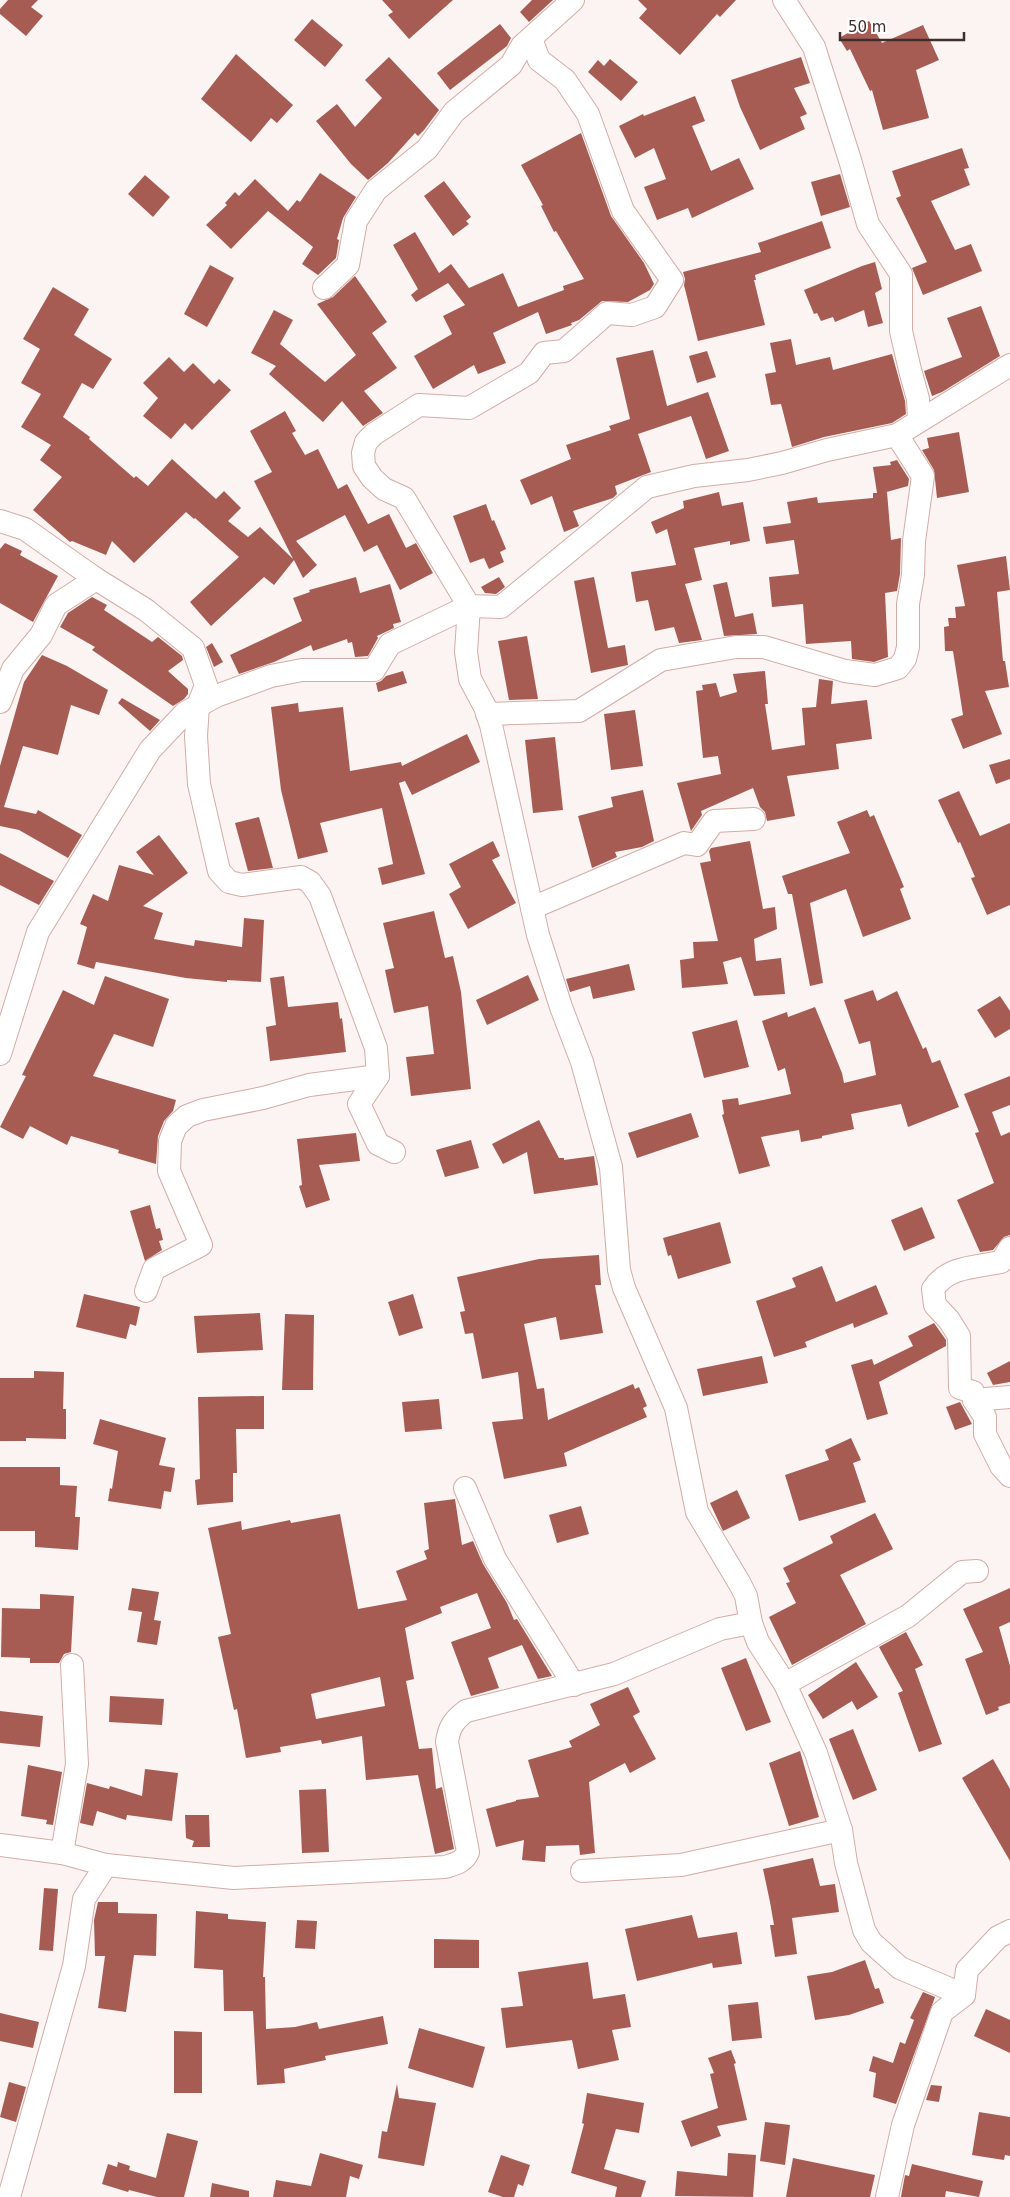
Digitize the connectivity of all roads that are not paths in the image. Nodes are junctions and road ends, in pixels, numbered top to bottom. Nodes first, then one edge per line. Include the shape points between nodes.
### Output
1 (573, 0) edge
2 (784, 0) edge
3 (531, 39) junction
4 (324, 288) dead end
5 (1010, 365) edge
6 (919, 420) junction
7 (897, 435) junction
8 (0, 520) edge
9 (96, 579) junction
10 (469, 606) junction
11 (0, 702) edge
12 (198, 706) junction
13 (487, 714) junction
14 (754, 819) dead end
15 (532, 908) junction
16 (0, 1054) edge
17 (378, 1076) junction
18 (394, 1152) dead end
19 (1010, 1248) edge
20 (146, 1292) dead end
21 (1010, 1397) edge
22 (974, 1400) junction
23 (1010, 1476) edge
24 (465, 1488) dead end
25 (977, 1571) dead end
26 (751, 1623) junction
27 (72, 1664) dead end
28 (785, 1684) junction
29 (574, 1685) junction
30 (841, 1830) junction
31 (0, 1845) edge
32 (62, 1854) junction
33 (106, 1865) junction
34 (582, 1870) dead end
35 (1010, 1931) edge
36 (964, 1995) junction
37 (9, 2197) edge
38 (887, 2197) edge

1 - 3 street
2 - 6 street via 814,47 868,224 901,274 901,331 918,399
3 - 4 street via 522,46 511,65 454,112 427,149 376,190 356,221 348,265
3 - 10 street via 539,60 565,80 588,114 623,211 672,280 655,307 632,315 607,313 564,351 544,353 529,373 469,408 418,405 366,442 364,466 384,489 404,498
5 - 6 street
6 - 7 street
7 - 10 street via 782,463 694,476 647,487 501,607
7 - 13 street via 923,476 908,604 908,648 898,668 875,675 844,671 764,647 736,647 661,660 579,711
8 - 9 street via 25,528
9 - 11 street via 56,605 42,635 13,669
9 - 12 street via 146,610 193,648 206,685
10 - 12 street via 390,644 374,670 302,670 271,676
10 - 13 street via 466,652 470,679
12 - 16 street via 185,714 150,750 38,932
12 - 17 street via 199,784 219,871 229,882 242,885 301,877 310,882 320,896 344,966 358,995 376,1048
13 - 15 street
14 - 15 street via 714,821 697,845 684,843
15 - 26 street via 561,1007 582,1062 611,1167 618,1263 624,1288 676,1408 697,1512 746,1596
17 - 18 street via 359,1104 378,1144
17 - 20 street via 310,1085 203,1110 187,1116 176,1126 170,1141 169,1170 201,1245 154,1268
19 - 22 street via 1001,1262 950,1272 933,1289 935,1305 959,1336 960,1388 973,1392
21 - 22 street
22 - 23 street via 985,1416 985,1434 1001,1466
24 - 29 street via 496,1559
25 - 28 street via 962,1572 908,1616
26 - 28 street via 758,1642
26 - 29 street via 720,1629 614,1674
27 - 32 street via 77,1764
28 - 30 street via 816,1753
29 - 33 street via 466,1711 449,1729 447,1742 468,1852 457,1863 234,1878
30 - 34 street via 681,1865
30 - 36 street via 856,1906 871,1942 900,1968
31 - 32 street
32 - 33 street
33 - 37 street via 84,1899 74,1966
35 - 36 street via 998,1937 968,1970
36 - 38 street via 942,2012 903,2125

